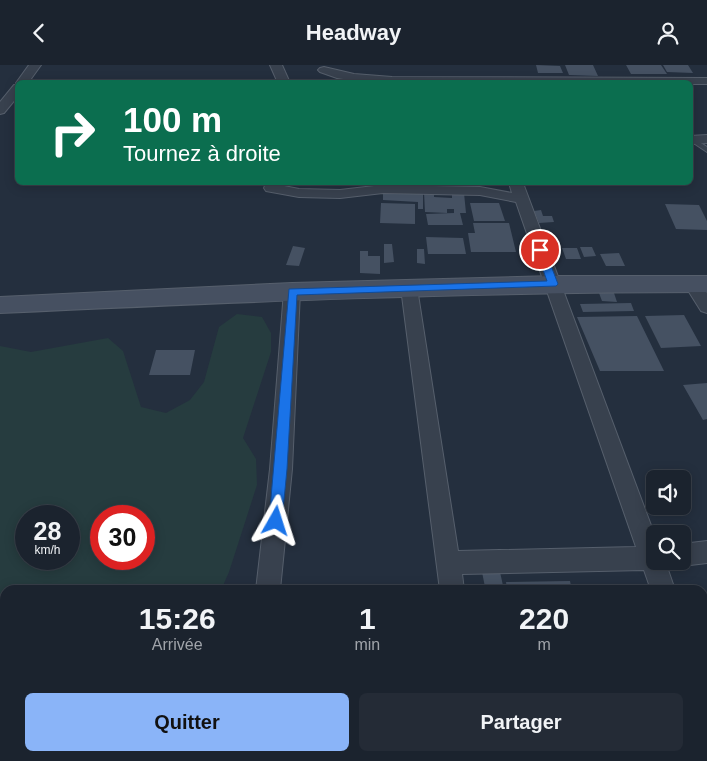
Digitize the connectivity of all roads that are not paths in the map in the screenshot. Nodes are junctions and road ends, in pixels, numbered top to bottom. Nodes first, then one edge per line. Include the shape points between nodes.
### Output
1 (36, 65) edge
2 (276, 65) edge
3 (485, 65) edge
4 (324, 70) dead end
5 (24, 80) edge
6 (283, 80) edge
7 (454, 80) edge
8 (486, 80) edge
9 (693, 81) edge
10 (707, 81) edge
11 (15, 92) edge
12 (0, 110) edge
13 (697, 140) edge
14 (707, 150) edge
15 (272, 185) edge
16 (517, 185) edge
17 (521, 199) junction
18 (553, 284) junction
19 (700, 284) edge
20 (409, 288) junction
21 (292, 291) junction
22 (0, 305) edge
23 (707, 307) edge
24 (646, 539) edge
25 (707, 552) edge
26 (691, 554) edge
27 (646, 558) edge
28 (448, 563) junction
29 (657, 570) edge
30 (269, 585) edge
31 (451, 585) edge
32 (661, 585) edge

1 - 5 street
2 - 6 street
3 - 8 street
4 - 7 street via 358,77
9 - 10 street
11 - 12 street
13 - 14 lane
15 - 17 street via 271,188 299,193 340,194 382,189 480,191
16 - 17 street
17 - 18 street
18 - 19 main road
18 - 20 main road
18 - 24 street
19 - 23 street
20 - 21 main road
20 - 28 street
21 - 22 main road
21 - 30 street via 281,469
25 - 26 street
27 - 28 street
28 - 31 street
29 - 32 street

